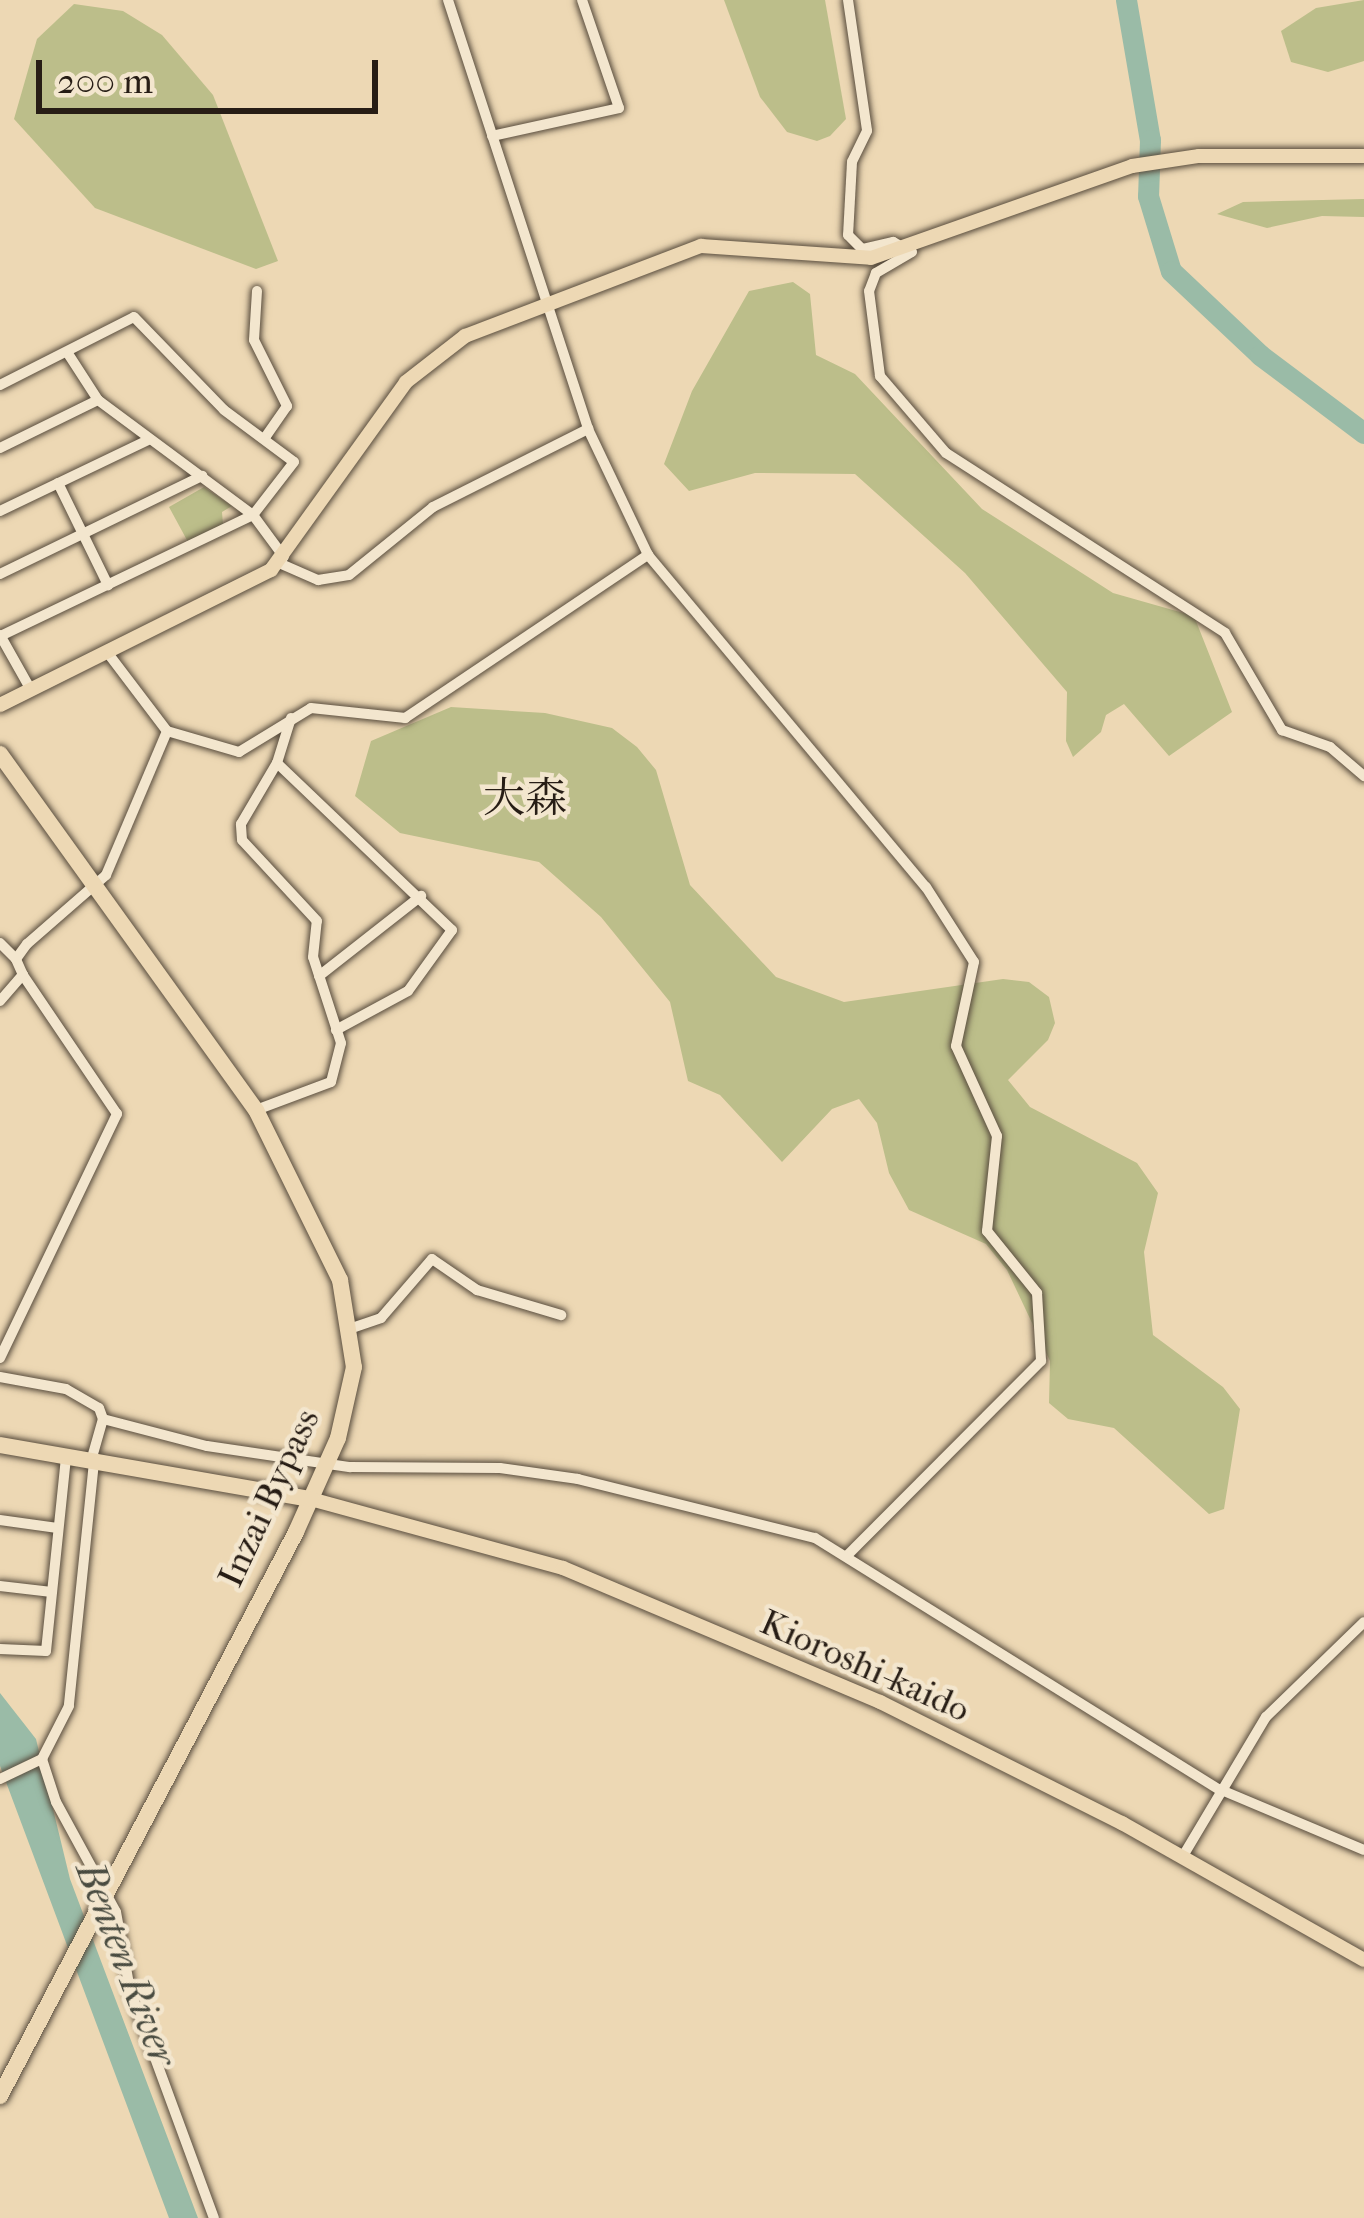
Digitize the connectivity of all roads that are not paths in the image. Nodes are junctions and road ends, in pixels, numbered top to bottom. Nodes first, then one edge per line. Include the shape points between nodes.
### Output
1 (448, 0) edge
2 (582, 0) edge
3 (848, 0) edge
4 (492, 136) junction
5 (1364, 157) edge
6 (899, 249) junction
7 (257, 291) dead end
8 (547, 303) junction
9 (67, 352) junction
10 (0, 384) edge
11 (98, 400) junction
12 (588, 429) junction
13 (150, 439) junction
14 (264, 439) junction
15 (0, 448) edge
16 (202, 476) junction
17 (58, 483) junction
18 (0, 512) edge
19 (253, 514) junction
20 (83, 534) junction
21 (648, 555) junction
22 (281, 560) junction
23 (0, 574) edge
24 (108, 586) junction
25 (0, 635) edge
26 (107, 652) junction
27 (31, 690) junction
28 (0, 705) edge
29 (291, 718) junction
30 (167, 731) junction
31 (0, 754) edge
32 (277, 763) junction
33 (1364, 776) edge
34 (98, 886) junction
35 (421, 896) junction
36 (0, 944) edge
37 (16, 959) junction
38 (23, 974) junction
39 (319, 976) junction
40 (0, 1000) edge
41 (336, 1030) junction
42 (256, 1110) junction
43 (561, 1315) dead end
44 (352, 1328) junction
45 (0, 1358) edge
46 (0, 1377) edge
47 (103, 1419) junction
48 (0, 1445) edge
49 (66, 1457) junction
50 (93, 1461) junction
51 (328, 1463) junction
52 (311, 1499) junction
53 (0, 1520) edge
54 (57, 1528) junction
55 (848, 1556) junction
56 (0, 1586) edge
57 (52, 1592) junction
58 (1364, 1622) edge
59 (0, 1649) edge
60 (43, 1759) junction
61 (0, 1778) edge
62 (1220, 1789) junction
63 (1364, 1850) edge
64 (1183, 1856) junction
65 (102, 1903) junction
66 (1364, 1960) edge
67 (0, 2096) edge
68 (214, 2218) edge

1 - 4 street
2 - 4 street via 619,108
3 - 6 street via 867,131 852,162 848,235 862,249 892,242
4 - 8 street
5 - 6 main road via 1132,166
6 - 8 main road via 856,259 701,246
6 - 33 street via 912,252 876,273 868,325 880,376 907,411 946,453 1044,522 1091,542 1225,633 1282,730 1330,747
7 - 14 street via 254,340 286,406
8 - 12 street
8 - 22 main road via 454,341 415,372
9 - 10 street
9 - 11 street
9 - 14 street via 134,317 224,410
11 - 13 street
11 - 15 street
12 - 21 street
12 - 22 street via 433,507 349,575 318,580
13 - 16 street
13 - 17 street
14 - 19 street via 294,462
16 - 19 street
16 - 20 street
17 - 18 street
17 - 20 street
19 - 22 street
19 - 24 street
20 - 23 street
20 - 24 street
21 - 29 street via 405,718 311,708
21 - 55 street via 914,871 966,938 974,962 956,1046 998,1136 987,1231 1036,1293 1041,1361
22 - 26 main road
24 - 25 street
25 - 27 street
26 - 27 main road
26 - 30 street
27 - 28 main road
29 - 30 street via 238,752
29 - 32 street
30 - 34 street
31 - 34 highway, Inzai Bypass
32 - 35 street
32 - 39 street via 241,824 242,840 314,914
34 - 37 street
34 - 42 highway, Inzai Bypass
35 - 39 street
35 - 41 street via 452,930 408,991
36 - 37 street
37 - 38 street
38 - 40 street
38 - 45 street via 117,1114
39 - 41 street
41 - 42 street via 341,1043 331,1082
42 - 44 highway, Inzai Bypass via 328,1254
43 - 44 street via 477,1290 432,1259 381,1318
44 - 51 highway, Inzai Bypass via 352,1389
46 - 47 street via 66,1389 100,1408
47 - 50 street
47 - 51 street
48 - 49 highway
49 - 50 highway
49 - 54 street
50 - 52 highway
50 - 60 street via 69,1706
51 - 52 highway, Inzai Bypass
51 - 55 street via 578,1479 815,1538
52 - 64 main road, Kioroshi-kaido via 563,1568 901,1712
52 - 65 highway, Inzai Bypass
53 - 54 street
54 - 57 street
55 - 62 street via 1038,1683
56 - 57 street
57 - 59 street via 46,1652
58 - 62 street via 1281,1699
60 - 61 street
60 - 65 street
62 - 63 street
62 - 64 street
64 - 66 main road, Kioroshi-kaido
65 - 67 highway, Inzai Bypass
65 - 68 street

